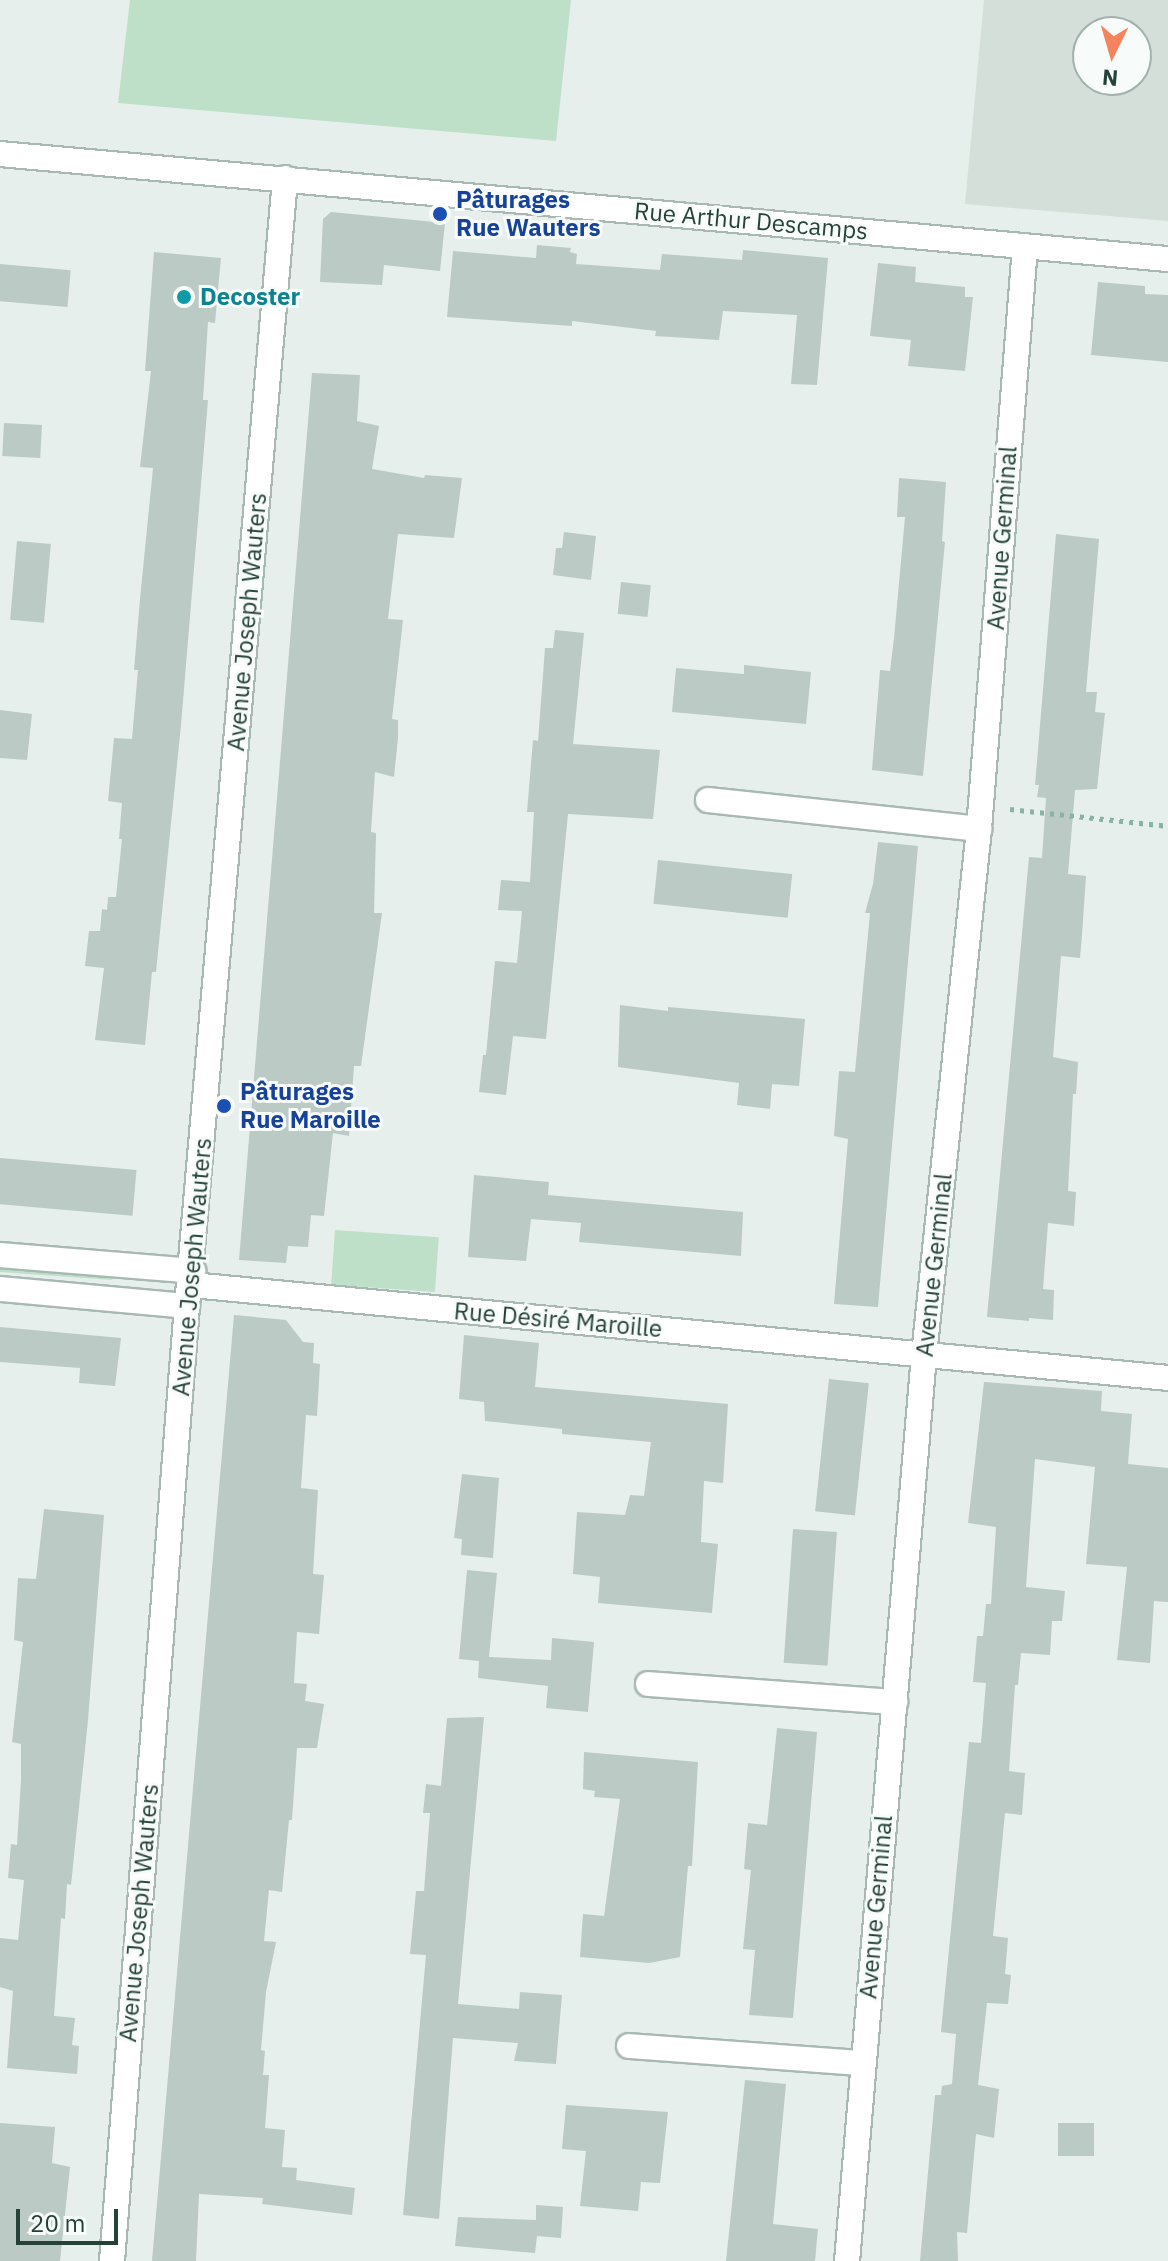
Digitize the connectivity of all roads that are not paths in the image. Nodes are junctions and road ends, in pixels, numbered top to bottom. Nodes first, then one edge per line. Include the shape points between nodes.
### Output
1 (0, 154) edge
2 (285, 178) junction
3 (1025, 247) junction
4 (1168, 259) edge
5 (708, 800) dead end
6 (980, 817) junction
7 (0, 1255) edge
8 (191, 1287) junction
9 (0, 1289) edge
10 (924, 1355) junction
11 (1168, 1378) edge
12 (648, 1684) dead end
13 (895, 1702) junction
14 (629, 2046) dead end
15 (861, 2063) junction
16 (112, 2261) edge
17 (847, 2261) edge

1 - 2 street, Rue Arthur Descamps
2 - 3 street, Rue Arthur Descamps
2 - 8 street, Avenue Joseph Wauters
3 - 4 street, Rue Arthur Descamps
3 - 6 street, Avenue Germinal
5 - 6 street
6 - 10 street, Avenue Germinal
7 - 8 street
8 - 9 street
8 - 10 street, Rue Désiré Maroille
8 - 16 street, Avenue Joseph Wauters
10 - 11 street, Rue Désiré Maroille
10 - 13 street, Avenue Germinal
12 - 13 street
13 - 15 street, Avenue Germinal
14 - 15 street
15 - 17 street, Avenue Germinal

